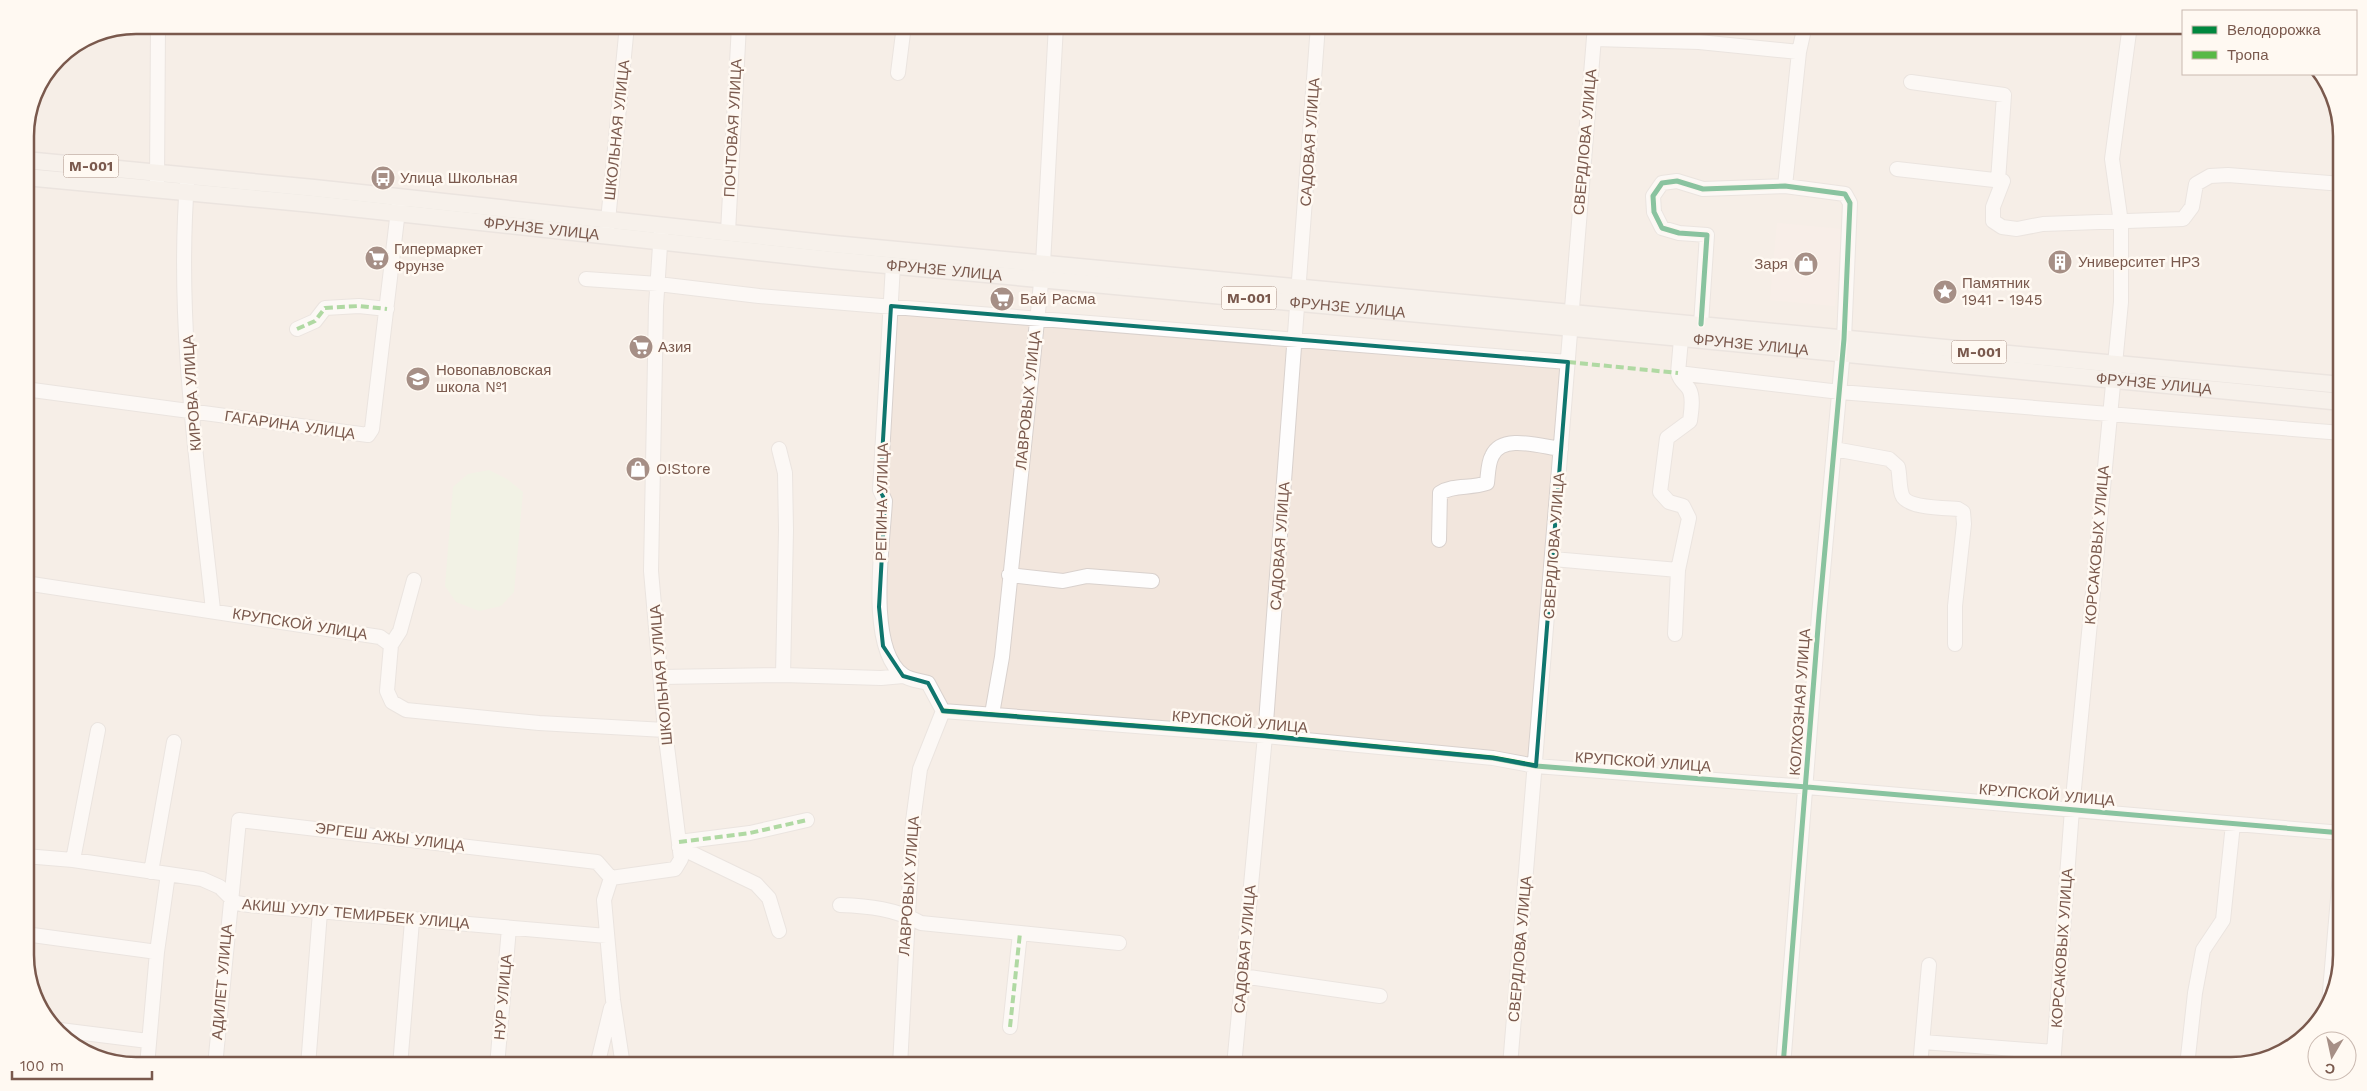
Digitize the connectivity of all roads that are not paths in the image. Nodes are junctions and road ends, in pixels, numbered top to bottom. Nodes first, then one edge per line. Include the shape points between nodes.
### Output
1 (158, 34) edge
2 (626, 34) edge
3 (739, 34) edge
4 (903, 34) edge
5 (1055, 34) edge
6 (1317, 34) edge
7 (1594, 34) edge
8 (1615, 34) edge
9 (1803, 34) edge
10 (2129, 34) edge
11 (1799, 52) junction
12 (898, 73) dead end
13 (1911, 82) dead end
14 (34, 161) edge
15 (1897, 169) dead end
16 (34, 177) edge
17 (157, 180) junction
18 (1998, 181) junction
19 (187, 183) junction
20 (2333, 183) edge
21 (1785, 186) junction
22 (399, 206) junction
23 (2121, 222) junction
24 (662, 224) junction
25 (607, 227) junction
26 (728, 232) junction
27 (660, 242) junction
28 (893, 265) junction
29 (1042, 271) junction
30 (586, 279) dead end
31 (658, 284) junction
32 (1299, 295) junction
33 (891, 306) junction
34 (387, 309) junction
35 (1037, 317) junction
36 (1570, 320) junction
37 (1701, 324) junction
38 (297, 329) dead end
39 (1682, 330) junction
40 (1295, 339) junction
41 (1844, 347) junction
42 (1568, 362) junction
43 (2113, 372) junction
44 (1678, 373) junction
45 (2333, 384) edge
46 (34, 390) edge
47 (1840, 392) junction
48 (2333, 401) edge
49 (192, 411) junction
50 (2109, 413) junction
51 (2333, 432) edge
52 (779, 449) dead end
53 (1561, 449) junction
54 (1834, 449) junction
55 (1440, 540) dead end
56 (1553, 559) junction
57 (1678, 570) junction
58 (1009, 575) junction
59 (414, 580) dead end
60 (1152, 580) dead end
61 (34, 583) edge
62 (213, 610) junction
63 (1675, 634) dead end
64 (1955, 644) dead end
65 (391, 645) junction
66 (783, 675) junction
67 (903, 676) junction
68 (661, 677) junction
69 (943, 710) junction
70 (992, 714) junction
71 (98, 730) dead end
72 (665, 730) junction
73 (1265, 736) junction
74 (174, 742) dead end
75 (1536, 766) junction
76 (1806, 787) junction
77 (2072, 809) junction
78 (807, 820) dead end
79 (2232, 824) junction
80 (2333, 832) edge
81 (679, 844) junction
82 (34, 857) edge
83 (73, 860) junction
84 (152, 872) junction
85 (168, 874) junction
86 (611, 878) junction
87 (230, 897) junction
88 (840, 904) dead end
89 (320, 912) junction
90 (906, 914) junction
91 (412, 921) junction
92 (509, 928) junction
93 (779, 931) dead end
94 (1020, 933) junction
95 (34, 935) edge
96 (607, 936) junction
97 (1120, 942) dead end
98 (157, 952) junction
99 (2333, 956) edge
100 (1929, 965) dead end
101 (2332, 969) edge
102 (1242, 976) junction
103 (1380, 996) dead end
104 (613, 1000) junction
105 (1010, 1027) dead end
106 (69, 1031) edge
107 (148, 1042) junction
108 (1923, 1042) junction
109 (2054, 1052) junction
110 (147, 1057) edge
111 (216, 1057) edge
112 (309, 1057) edge
113 (401, 1057) edge
114 (497, 1057) edge
115 (599, 1057) edge
116 (622, 1057) edge
117 (900, 1057) edge
118 (1235, 1057) edge
119 (1511, 1057) edge
120 (1784, 1057) edge
121 (1921, 1057) edge
122 (2054, 1057) edge
123 (2188, 1057) edge

1 - 17 street
2 - 25 street, ШКОЛЬНАЯ УЛИЦА
3 - 26 street, ПОЧТОВАЯ УЛИЦА
4 - 12 street
5 - 29 street, ЛАВРОВЫХ УЛИЦА
6 - 32 street, САДОВАЯ УЛИЦА
7 - 36 street, СВЕРДЛОВА УЛИЦА
8 - 11 street
9 - 11 street
10 - 23 street, КОРСАКОВЫХ УЛИЦА via 2112,159
11 - 21 street
13 - 18 street via 2004,94
14 - 17 main road, ФРУНЗЕ УЛИЦА / M-001
15 - 18 street
16 - 17 main road, ФРУНЗЕ УЛИЦА / M-001
17 - 19 main road, ФРУНЗЕ УЛИЦА / M-001
18 - 23 street via 2003,181 1993,207 1994,221 2002,227 2017,229 2043,224
19 - 22 main road, ФРУНЗЕ УЛИЦА / M-001
19 - 49 street, КИРОВА УЛИЦА via 185,297
20 - 23 street via 2210,176 2196,184 2192,207 2183,219
21 - 37 street via 1704,189 1677,181 1662,183 1653,196 1654,212 1662,228 1707,235
21 - 41 street, КОЛХОЗНАЯ УЛИЦА via 1846,194 1850,202
22 - 25 main road, ФРУНЗЕ УЛИЦА / M-001
22 - 34 street
23 - 43 street, КОРСАКОВЫХ УЛИЦА via 2121,302
24 - 25 main road, ФРУНЗЕ УЛИЦА / M-001
24 - 26 main road, ФРУНЗЕ УЛИЦА / M-001
24 - 27 street, ШКОЛЬНАЯ УЛИЦА
25 - 27 main road, ФРУНЗЕ УЛИЦА / M-001
26 - 29 main road, ФРУНЗЕ УЛИЦА / M-001
27 - 28 main road, ФРУНЗЕ УЛИЦА / M-001
27 - 31 street, ШКОЛЬНАЯ УЛИЦА
28 - 29 main road, ФРУНЗЕ УЛИЦА / M-001
28 - 33 street, РЕПИНА УЛИЦА
29 - 32 main road, ФРУНЗЕ УЛИЦА / M-001
29 - 35 street, ЛАВРОВЫХ УЛИЦА
30 - 31 street
31 - 33 street
31 - 68 street, ШКОЛЬНАЯ УЛИЦА via 651,571
32 - 36 main road, ФРУНЗЕ УЛИЦА / M-001
32 - 40 street, САДОВАЯ УЛИЦА
33 - 35 street
33 - 67 street, РЕПИНА УЛИЦА via 880,490 885,500 879,608 884,646
34 - 38 street via 359,306 325,308 315,321
34 - 49 street, ГАГАРИНА УЛИЦА via 372,429 368,435
35 - 40 street
35 - 58 street, ЛАВРОВЫХ УЛИЦА
36 - 39 main road, ФРУНЗЕ УЛИЦА / M-001
36 - 42 street, СВЕРДЛОВА УЛИЦА
37 - 39 main road, ФРУНЗЕ УЛИЦА / M-001
37 - 41 main road, ФРУНЗЕ УЛИЦА / M-001
39 - 41 main road, ФРУНЗЕ УЛИЦА / M-001
39 - 44 street
40 - 42 street
40 - 73 street, САДОВАЯ УЛИЦА
41 - 43 main road, ФРУНЗЕ УЛИЦА / M-001
41 - 47 street, КОЛХОЗНАЯ УЛИЦА
42 - 53 street, СВЕРДЛОВА УЛИЦА
43 - 45 main road, ФРУНЗЕ УЛИЦА / M-001
43 - 48 main road, ФРУНЗЕ УЛИЦА / M-001
43 - 50 street, КОРСАКОВЫХ УЛИЦА
44 - 47 street
44 - 57 street via 1692,400 1690,421 1667,438 1660,492 1669,502 1683,506 1689,518
46 - 49 street, ГАГАРИНА УЛИЦА
47 - 50 street
47 - 54 street, КОЛХОЗНАЯ УЛИЦА
49 - 62 street, КИРОВА УЛИЦА
50 - 51 street
50 - 77 street, КОРСАКОВЫХ УЛИЦА
52 - 66 street via 785,473
53 - 55 street via 1514,443 1500,446 1492,456 1487,483 1475,488 1449,487 1440,493
53 - 56 street, СВЕРДЛОВА УЛИЦА
54 - 64 street via 1889,459 1898,467 1901,495 1905,500 1963,512
54 - 76 street, КОЛХОЗНАЯ УЛИЦА
56 - 57 street
56 - 75 street, СВЕРДЛОВА УЛИЦА
57 - 63 street
58 - 60 street via 1063,581 1088,576
58 - 70 street, ЛАВРОВЫХ УЛИЦА via 1002,657
59 - 65 street via 400,631
61 - 62 street, КРУПСКОЙ УЛИЦА
62 - 65 street, КРУПСКОЙ УЛИЦА via 380,637
65 - 72 street via 387,691 392,702 406,710 538,723
66 - 67 street
66 - 68 street
67 - 69 street via 928,683
68 - 72 street, ШКОЛЬНАЯ УЛИЦА
69 - 70 street, КРУПСКОЙ УЛИЦА
69 - 90 street, ЛАВРОВЫХ УЛИЦА via 920,769
70 - 73 street, КРУПСКОЙ УЛИЦА
71 - 83 street
72 - 81 street, ШКОЛЬНАЯ УЛИЦА
73 - 75 street, КРУПСКОЙ УЛИЦА via 1493,758
73 - 102 street, САДОВАЯ УЛИЦА
74 - 84 street
75 - 76 street, КРУПСКОЙ УЛИЦА
75 - 119 street, СВЕРДЛОВА УЛИЦА
76 - 77 street, КРУПСКОЙ УЛИЦА
76 - 120 street, КОЛХОЗНАЯ УЛИЦА
77 - 79 street, КРУПСКОЙ УЛИЦА
77 - 109 street, КОРСАКОВЫХ УЛИЦА
78 - 81 street
79 - 80 street, КРУПСКОЙ УЛИЦА
79 - 123 street via 2223,920 2203,950
81 - 86 street, ШКОЛЬНАЯ УЛИЦА via 681,860 675,869
81 - 93 street via 756,884 769,898
82 - 83 street, АКИШ УУЛУ ТЕМИРБЕК УЛИЦА
83 - 84 street, АКИШ УУЛУ ТЕМИРБЕК УЛИЦА
84 - 85 street, АКИШ УУЛУ ТЕМИРБЕК УЛИЦА
85 - 87 street, АКИШ УУЛУ ТЕМИРБЕК УЛИЦА via 202,879 220,887
85 - 98 street
86 - 87 street, ЭРГЕШ АЖЫ УЛИЦА via 597,862 239,820
86 - 96 street via 604,900
87 - 89 street, АКИШ УУЛУ ТЕМИРБЕК УЛИЦА via 236,903
87 - 111 street, АДИЛЕТ УЛИЦА
88 - 90 street
89 - 91 street, АКИШ УУЛУ ТЕМИРБЕК УЛИЦА
89 - 112 street
90 - 94 street via 921,923
90 - 117 street, ЛАВРОВЫХ УЛИЦА
91 - 92 street, АКИШ УУЛУ ТЕМИРБЕК УЛИЦА
91 - 113 street
92 - 96 street, АКИШ УУЛУ ТЕМИРБЕК УЛИЦА
92 - 114 street, НУР УЛИЦА
94 - 97 street
94 - 105 street
95 - 98 street
96 - 104 street
98 - 107 street
99 - 101 street
100 - 108 street
102 - 103 street
102 - 118 street, САДОВАЯ УЛИЦА
104 - 115 street
104 - 116 street
106 - 107 street
107 - 110 street
108 - 109 street
108 - 121 street
109 - 122 street, КОРСАКОВЫХ УЛИЦА

